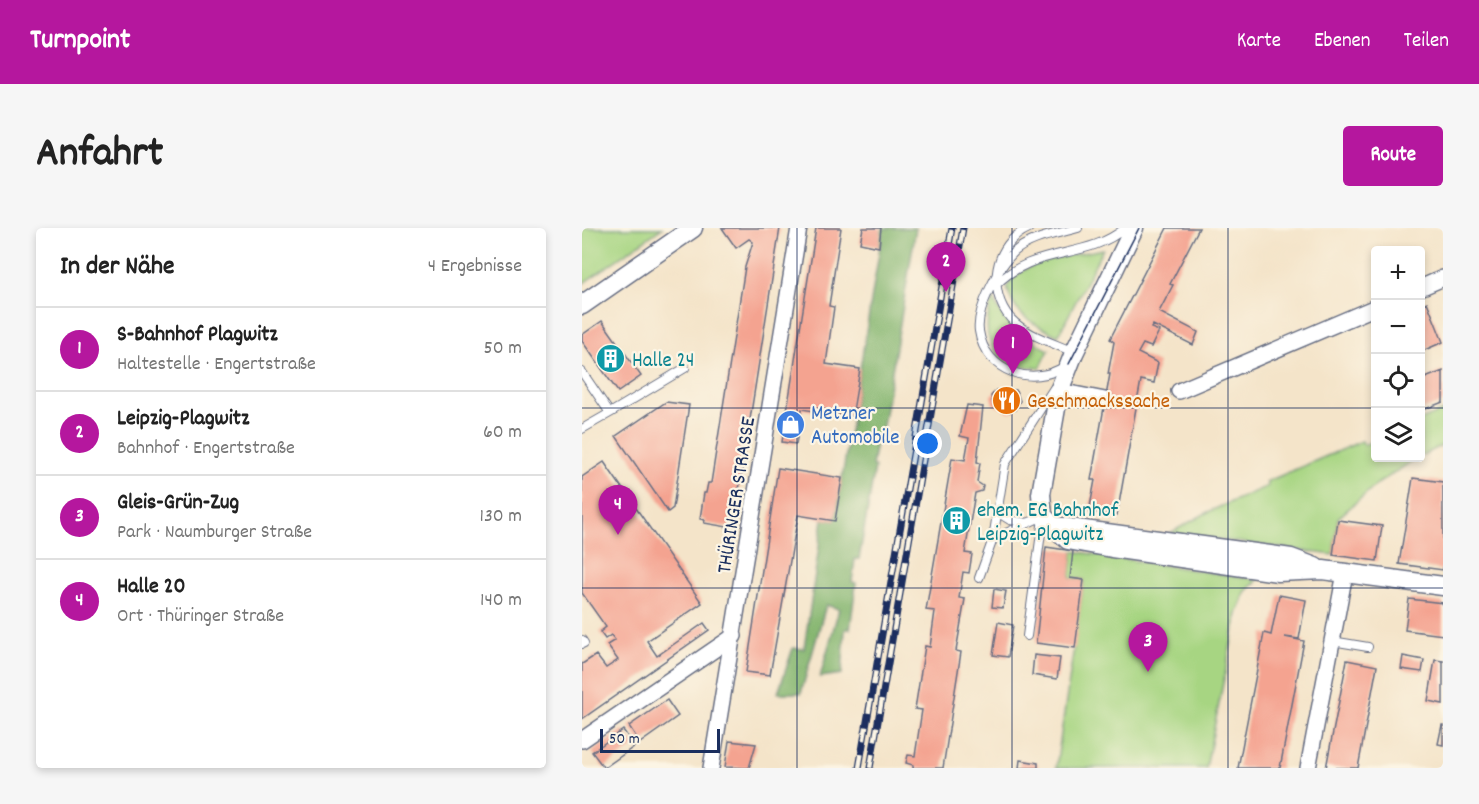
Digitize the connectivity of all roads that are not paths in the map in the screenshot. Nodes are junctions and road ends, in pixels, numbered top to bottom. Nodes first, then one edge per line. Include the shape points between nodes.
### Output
1 (693, 228) edge
2 (799, 228) edge
3 (1029, 228) edge
4 (1078, 228) edge
5 (1125, 228) edge
6 (1134, 228) edge
7 (1443, 278) edge
8 (996, 281) junction
9 (1425, 286) edge
10 (582, 305) edge
11 (1371, 309) edge
12 (1071, 358) junction
13 (685, 368) dead end
14 (582, 372) edge
15 (1059, 391) junction
16 (1179, 391) dead end
17 (1105, 400) dead end
18 (610, 413) junction
19 (582, 429) edge
20 (997, 512) junction
21 (1042, 522) junction
22 (993, 539) junction
23 (1345, 573) junction
24 (979, 578) dead end
25 (1443, 586) edge
26 (734, 636) junction
27 (1027, 636) dead end
28 (582, 640) edge
29 (1332, 641) junction
30 (582, 644) edge
31 (1368, 647) dead end
32 (582, 740) edge
33 (711, 768) edge
34 (1308, 768) edge

1 - 10 street
2 - 26 street, THÜRINGER STRASSE
3 - 8 lane via 1007,244 995,268
4 - 8 lane via 1028,243 1014,252
5 - 8 lane via 1103,242 1024,263
6 - 12 street
7 - 9 street
8 - 12 lane via 1003,307 1012,320
8 - 12 lane via 980,311 979,331 996,363 1013,374 1033,378 1056,372
11 - 16 street
12 - 15 street
12 - 20 lane via 1005,464
13 - 18 lane
14 - 18 lane
15 - 17 street
15 - 21 street via 1041,494
18 - 19 lane
20 - 21 lane via 1010,520
20 - 22 lane
21 - 22 lane
21 - 23 street via 1281,556
21 - 27 lane
22 - 24 lane
23 - 25 street
23 - 29 street
26 - 32 street
26 - 33 street, THÜRINGER STRASSE
28 - 30 lane
29 - 31 lane
29 - 34 street

